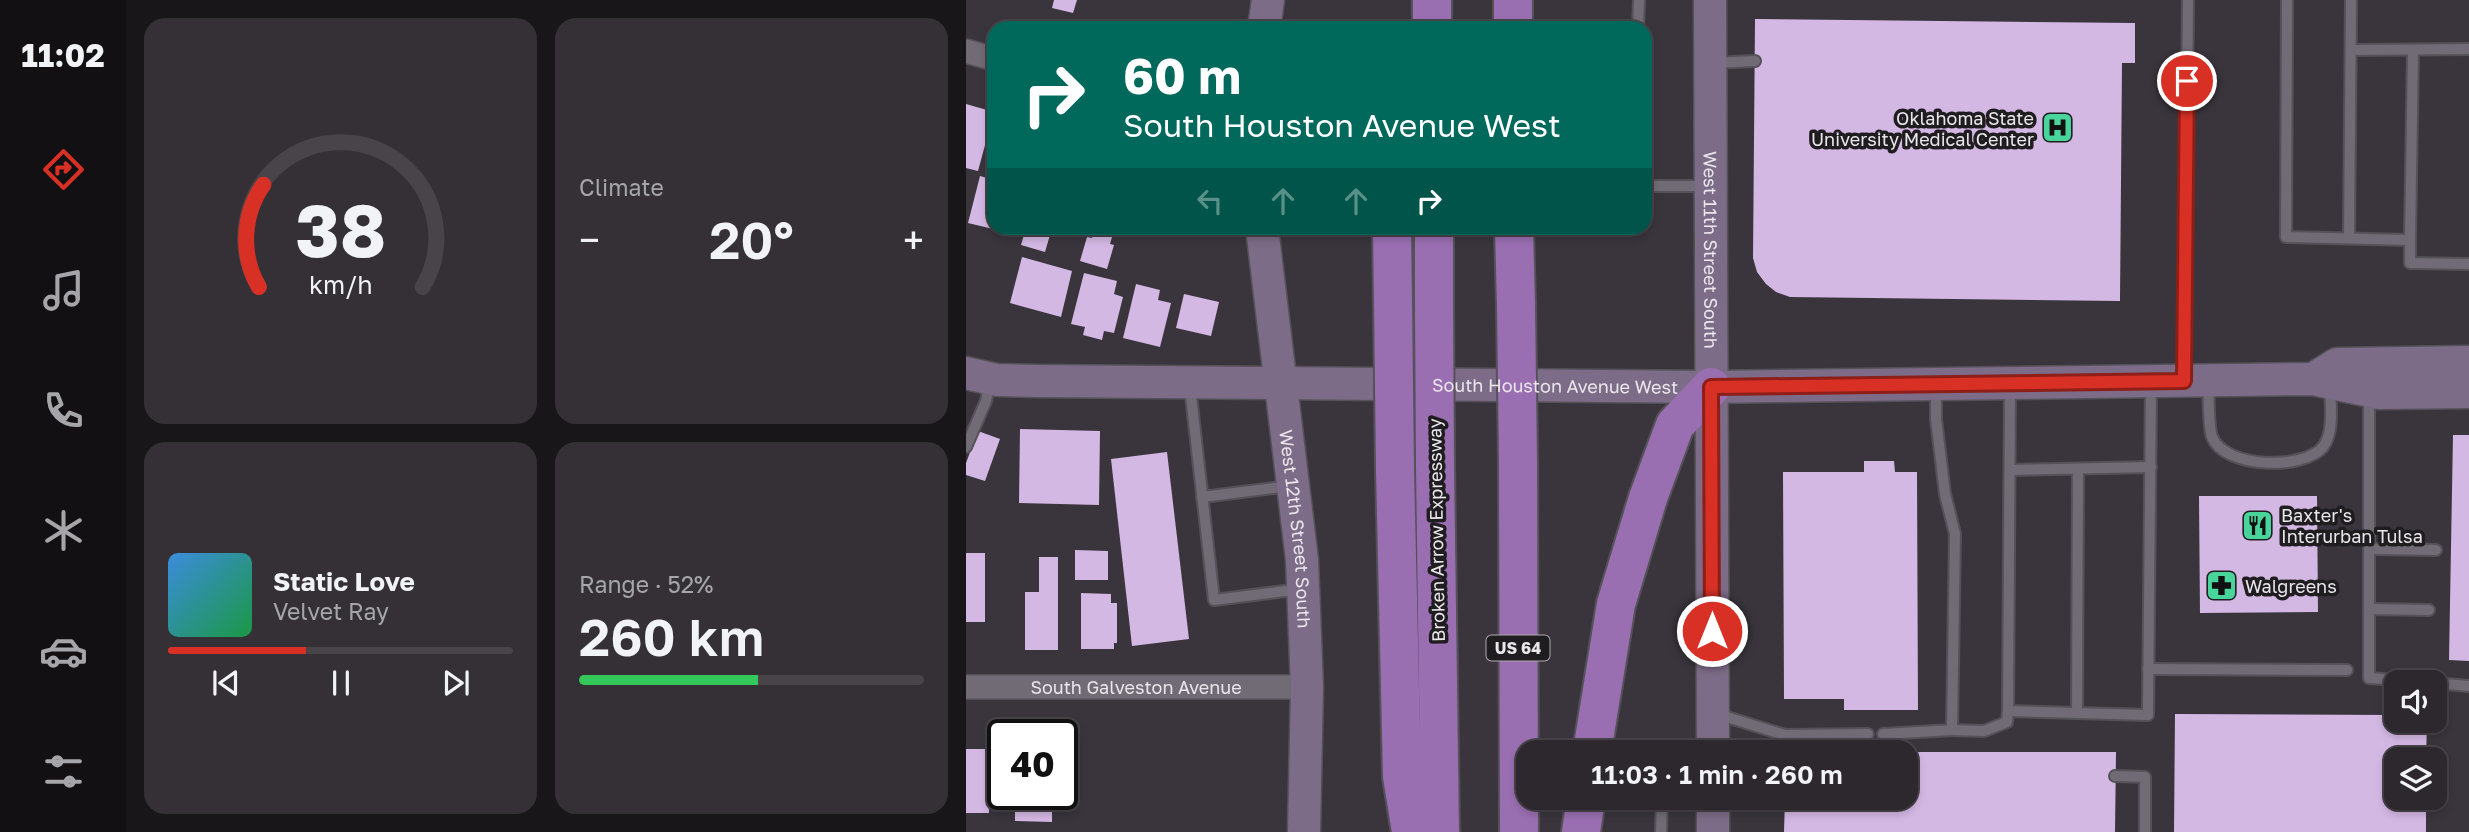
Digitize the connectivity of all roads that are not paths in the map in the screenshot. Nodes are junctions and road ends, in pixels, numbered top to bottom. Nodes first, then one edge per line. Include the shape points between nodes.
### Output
1 (1268, 0) edge
2 (1432, 0) edge
3 (1513, 0) edge
4 (1639, 0) edge
5 (1710, 0) edge
6 (2188, 0) edge
7 (2287, 0) edge
8 (2351, 0) edge
9 (1265, 21) edge
10 (1432, 21) edge
11 (1513, 21) edge
12 (1638, 21) edge
13 (2469, 49) edge
14 (2351, 50) junction
15 (2413, 50) junction
16 (966, 51) edge
17 (987, 57) edge
18 (1755, 61) dead end
19 (1710, 64) junction
20 (1652, 186) edge
21 (1710, 187) junction
22 (1263, 235) edge
23 (1392, 235) edge
24 (1434, 235) edge
25 (1514, 235) edge
26 (2349, 239) junction
27 (2410, 240) junction
28 (2469, 264) edge
29 (2469, 362) edge
30 (978, 376) edge
31 (2151, 381) junction
32 (2196, 381) junction
33 (2321, 381) junction
34 (1189, 382) junction
35 (1280, 383) junction
36 (2010, 383) junction
37 (1936, 384) junction
38 (1711, 387) junction
39 (2369, 391) junction
40 (2469, 391) edge
41 (966, 447) edge
42 (2151, 467) junction
43 (2078, 469) junction
44 (2010, 470) junction
45 (1293, 486) junction
46 (1202, 497) junction
47 (2369, 549) junction
48 (2436, 550) dead end
49 (1304, 589) junction
50 (2369, 609) junction
51 (2429, 610) dead end
52 (2148, 669) junction
53 (2347, 670) dead end
54 (2384, 679) edge
55 (2447, 684) edge
56 (2469, 686) edge
57 (966, 687) edge
58 (1307, 687) junction
59 (2008, 710) junction
60 (2077, 713) junction
61 (1952, 730) junction
62 (1868, 734) dead end
63 (1883, 734) dead end
64 (1594, 740) edge
65 (1705, 740) edge
66 (2115, 776) dead end
67 (1584, 810) edge
68 (1662, 810) edge
69 (1713, 810) edge
70 (1304, 832) edge
71 (1411, 832) edge
72 (1440, 832) edge
73 (1519, 832) edge
74 (1581, 832) edge
75 (1661, 832) edge
76 (1713, 832) edge
77 (2145, 832) edge

1 - 9 main road
2 - 10 highway
3 - 11 highway
4 - 12 lane
5 - 19 main road, West 11th Street South
6 - 32 lane
7 - 26 lane via 2286,237
8 - 14 lane
13 - 15 lane
14 - 15 lane
14 - 26 lane
15 - 27 lane
16 - 17 street
18 - 19 lane
19 - 21 main road, West 11th Street South
20 - 21 lane
21 - 38 main road, West 11th Street South
22 - 35 main road, West 12th Street South
23 - 71 highway, bridge via 1402,776
24 - 72 highway, Broken Arrow Expressway, bridge
25 - 73 highway, US 64, bridge
26 - 27 lane
27 - 28 lane via 2410,263
29 - 33 main road, South Houston Avenue West via 2337,364
30 - 34 main road, South Houston Avenue West
30 - 41 lane via 986,401
31 - 32 main road, South Houston Avenue West
31 - 36 main road, South Houston Avenue West
31 - 42 lane
32 - 33 main road, South Houston Avenue West
32 - 33 lane via 2212,437 2222,451 2253,462 2301,460 2324,446 2330,432
33 - 39 main road, South Houston Avenue West
34 - 35 main road, South Houston Avenue West
34 - 46 lane
35 - 38 main road, South Houston Avenue West
35 - 45 main road, West 12th Street South
36 - 37 main road, South Houston Avenue West
36 - 44 lane
37 - 38 main road, South Houston Avenue West
37 - 61 lane via 1945,494 1955,534
38 - 64 highway via 1675,425 1648,498 1616,604
38 - 65 main road, West 11th Street South
39 - 40 main road, South Houston Avenue West
39 - 47 lane
42 - 43 lane
42 - 52 lane
43 - 44 lane
43 - 60 lane
44 - 59 lane
45 - 46 lane
45 - 49 main road, West 12th Street South
46 - 49 lane via 1214,600
47 - 48 lane
47 - 50 lane
49 - 58 main road, West 12th Street South
50 - 51 lane
50 - 54 lane via 2369,678
52 - 53 lane
52 - 60 lane via 2148,715
55 - 56 lane
57 - 58 street, South Galveston Avenue
58 - 70 main road, West 12th Street South
59 - 60 lane
59 - 61 lane via 2007,722 1984,731
61 - 63 lane
62 - 65 lane
66 - 77 lane via 2145,777
67 - 74 highway
68 - 75 lane
69 - 76 main road

